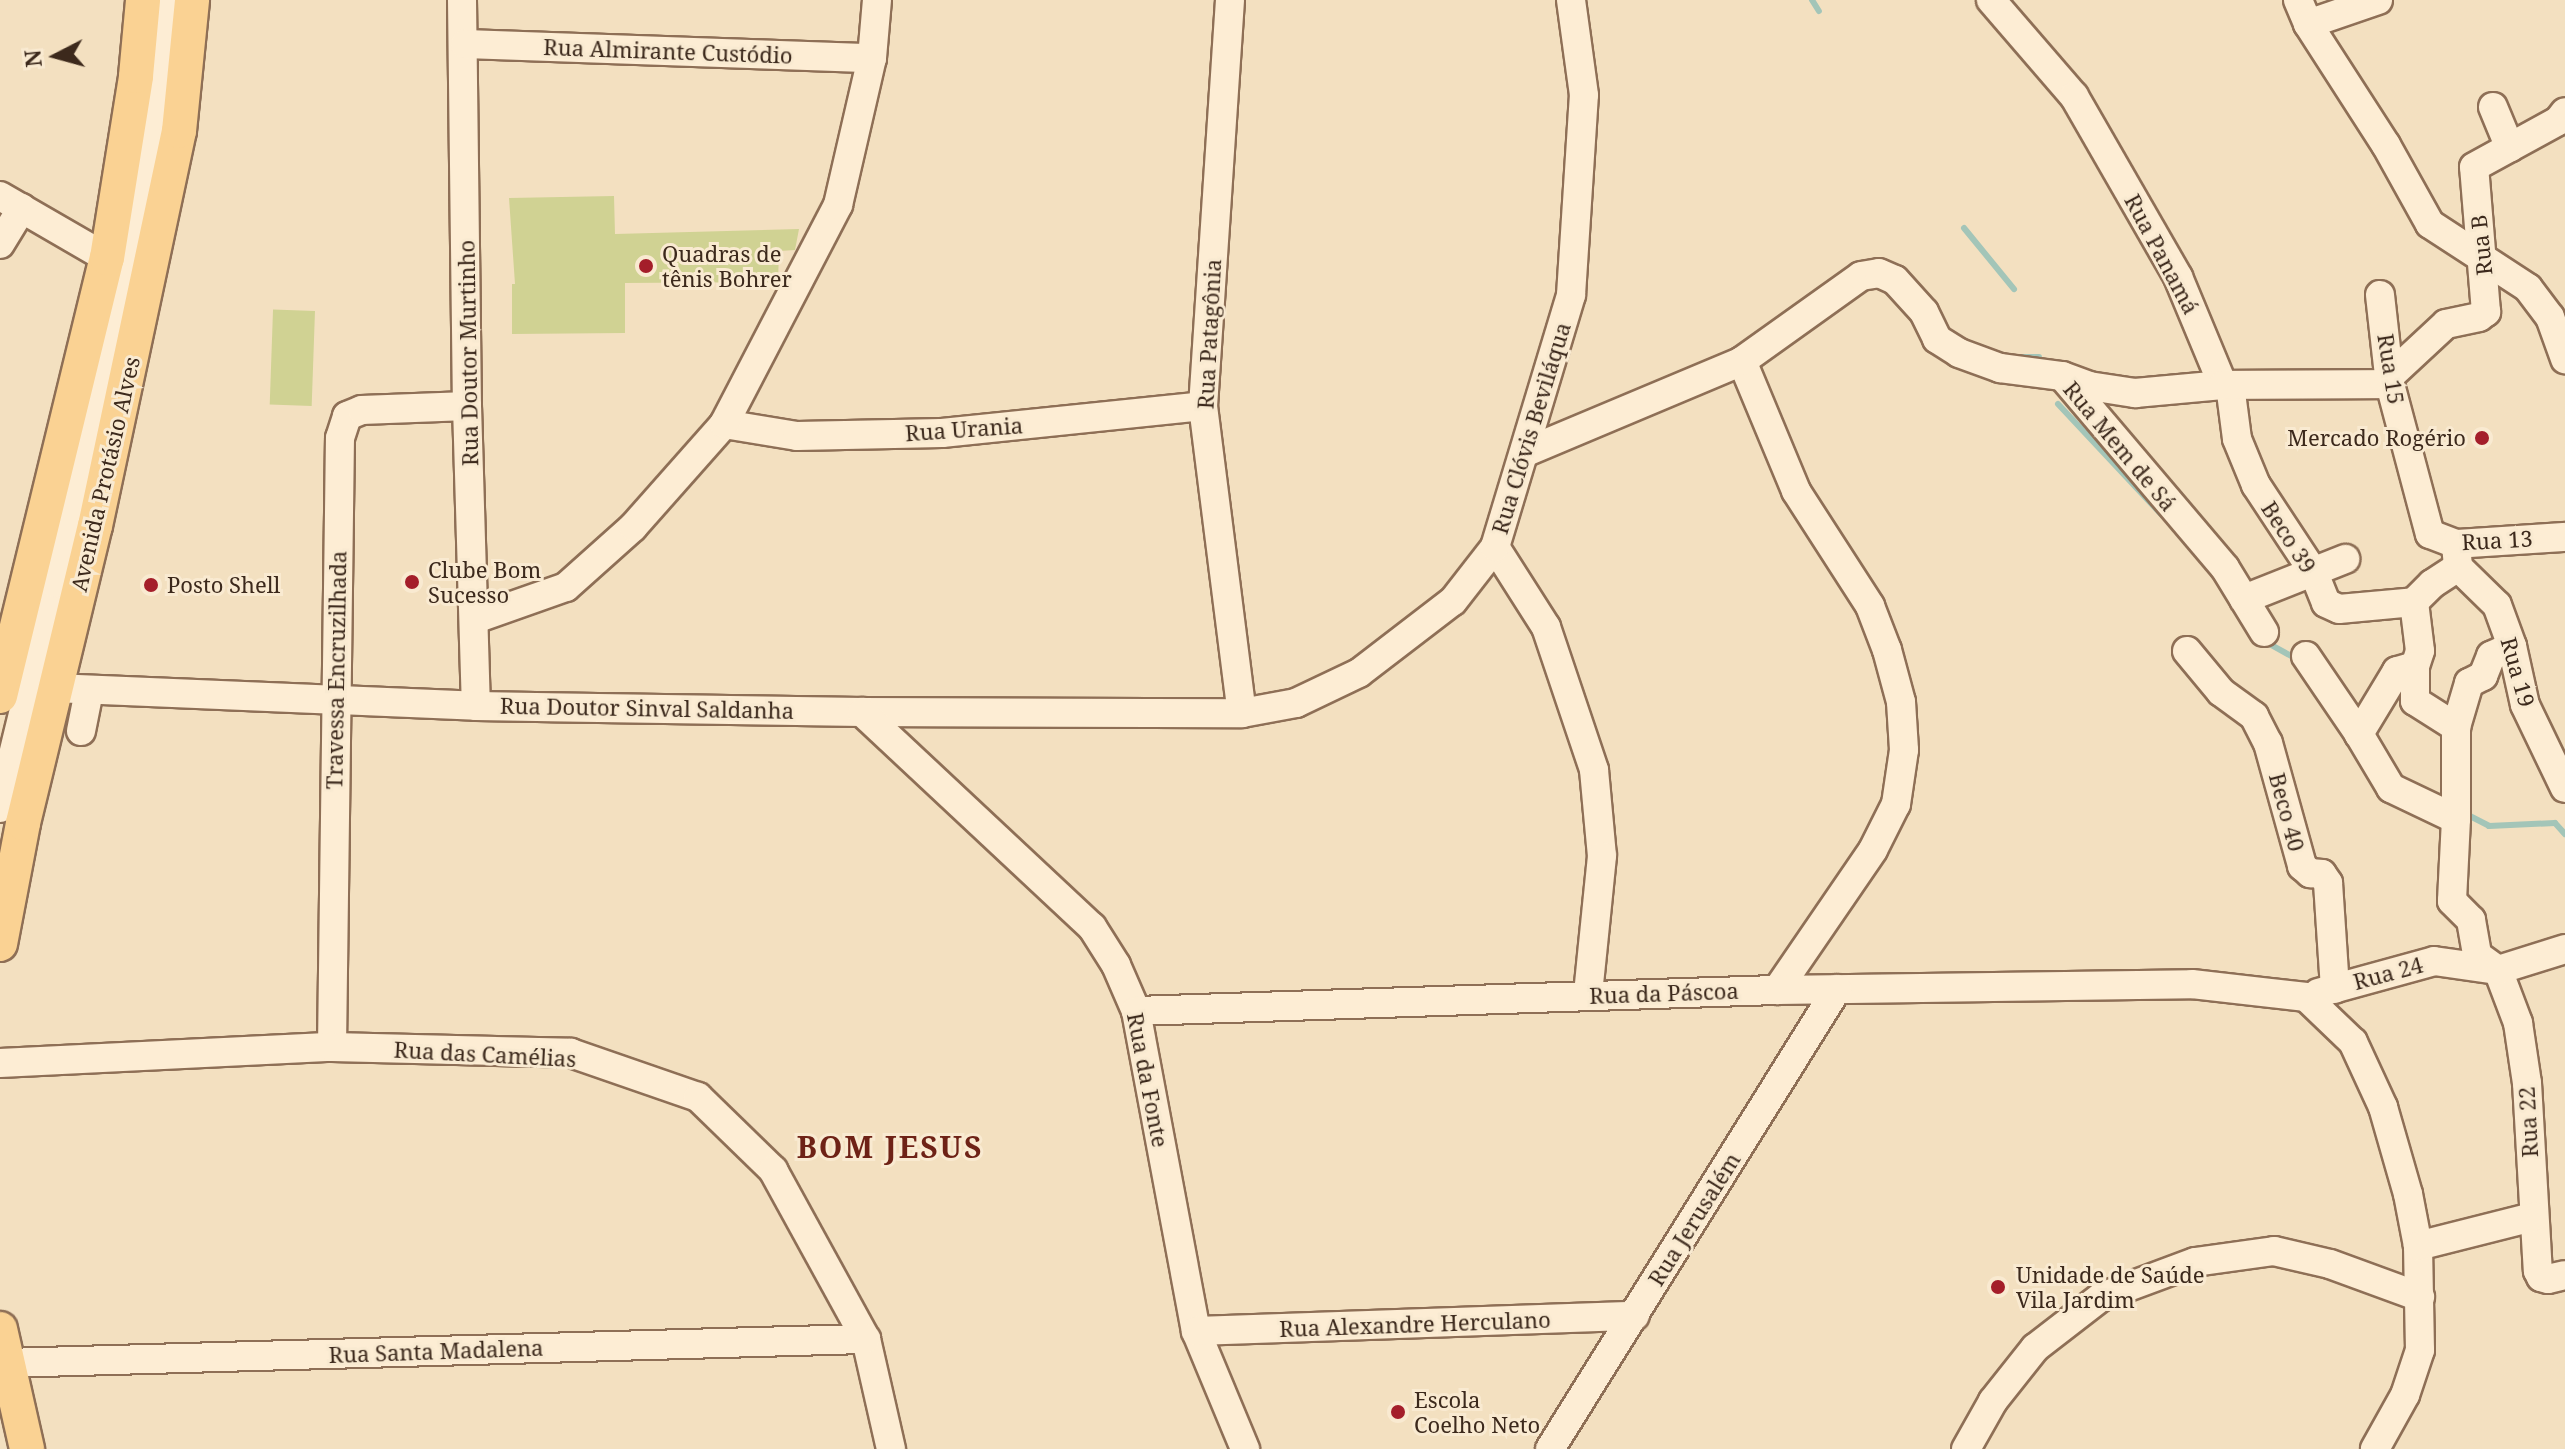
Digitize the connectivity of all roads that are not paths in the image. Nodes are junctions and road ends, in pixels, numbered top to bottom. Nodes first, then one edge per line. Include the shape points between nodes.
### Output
1 (143, 0) edge
2 (164, 0) edge
3 (192, 0) edge
4 (462, 0) edge
5 (877, 0) edge
6 (1230, 0) edge
7 (1571, 0) edge
8 (1991, 0) edge
9 (2378, 0) edge
10 (2303, 12) edge
11 (465, 44) junction
12 (872, 58) junction
13 (2493, 107) dead end
14 (2565, 112) edge
15 (2510, 148) junction
16 (11, 202) edge
17 (0, 244) edge
18 (107, 258) junction
19 (2483, 258) junction
20 (2380, 295) dead end
21 (2558, 314) edge
22 (2565, 359) edge
23 (1742, 361) junction
24 (2062, 376) junction
25 (2390, 380) junction
26 (2226, 385) junction
27 (467, 406) junction
28 (1203, 406) junction
29 (724, 424) junction
30 (1526, 452) junction
31 (2430, 534) joint
32 (2565, 537) edge
33 (1495, 547) junction
34 (2457, 556) junction
35 (2345, 559) dead end
36 (2310, 570) junction
37 (2244, 599) junction
38 (2414, 602) junction
39 (475, 619) junction
40 (2264, 632) dead end
41 (2512, 646) junction
42 (2187, 651) dead end
43 (2306, 656) dead end
44 (2415, 666) junction
45 (54, 688) junction
46 (89, 691) junction
47 (0, 696) edge
48 (335, 701) junction
49 (476, 706) junction
50 (862, 712) junction
51 (1242, 713) junction
52 (2456, 727) junction
53 (81, 731) dead end
54 (2359, 734) junction
55 (2565, 788) edge
56 (12, 816) edge
57 (2456, 819) junction
58 (0, 857) edge
59 (0, 944) edge
60 (2565, 949) edge
61 (2498, 970) junction
62 (1837, 989) junction
63 (2335, 989) junction
64 (1777, 990) junction
65 (1588, 995) junction
66 (2306, 997) junction
67 (1136, 1011) junction
68 (332, 1047) junction
69 (0, 1063) edge
70 (2533, 1217) junction
71 (2418, 1246) junction
72 (2553, 1276) edge
73 (2420, 1297) junction
74 (1635, 1316) junction
75 (0, 1329) edge
76 (1196, 1331) junction
77 (866, 1339) junction
78 (7, 1387) edge
79 (27, 1449) edge
80 (891, 1449) edge
81 (1245, 1449) edge
82 (1550, 1449) edge
83 (1966, 1449) edge
84 (2375, 1449) edge

1 - 18 main road
2 - 56 street via 153,117 126,266 55,583
3 - 45 main road, Avenida Protásio Alves via 179,131 95,526
4 - 11 street, Rua Doutor Murtinho
5 - 12 street
6 - 28 street, Rua Patagônia
7 - 30 street, Rua Clóvis Beviláqua via 1584,95 1571,295
8 - 26 street, Rua Panamá via 2074,96 2178,277
9 - 10 street
10 - 19 street via 2430,224
11 - 12 street, Rua Almirante Custódio
11 - 27 street, Rua Doutor Murtinho
12 - 29 street via 838,205
13 - 15 street
14 - 15 street, Rua B
15 - 19 street, Rua B via 2474,167
16 - 17 street
16 - 18 street
18 - 47 main road
19 - 21 street
19 - 25 street, Rua B via 2486,312 2446,324
20 - 25 street, Rua 15
21 - 22 street
23 - 24 street, Rua Mem de Sá via 1861,276 1879,273 1895,280 1924,312 1937,339 1959,353 2000,368
23 - 30 street
23 - 64 street via 1796,491 1870,606 1901,702 1904,750 1896,804 1873,850
24 - 26 street via 2135,393
24 - 37 street, Rua Mem de Sá via 2225,568
25 - 26 street
25 - 31 street, Rua 15
26 - 36 street, Beco 39 via 2237,439 2256,485
27 - 39 street, Rua Doutor Murtinho
27 - 48 street, Travessa Encruzilhada via 362,410 347,416 340,438
28 - 29 street, Rua Urania via 942,433 797,436
28 - 51 street, Rua Patagônia
29 - 39 street via 633,527 566,587
30 - 33 street, Rua Clóvis Beviláqua
31 - 34 street, Rua 13
32 - 34 street, Rua 13
33 - 51 street, Rua Clóvis Beviláqua via 1453,601 1359,673 1296,703
33 - 65 street via 1546,627 1594,770 1602,856
34 - 38 street
34 - 41 street, Rua 19 via 2497,605
35 - 36 street
36 - 37 street
36 - 38 street, Beco 39 via 2331,608
37 - 40 street, Rua Mem de Sá
38 - 44 street via 2420,651
39 - 49 street, Rua Doutor Murtinho
41 - 52 street via 2491,656 2483,676 2469,683
41 - 55 street, Rua 19 via 2525,705
42 - 63 street, Beco 40 via 2221,692 2254,716 2268,743 2302,866 2322,874 2328,883
43 - 54 street
44 - 52 street via 2415,701
44 - 54 street via 2397,671
45 - 46 street, Rua Doutor Sinval Saldanha
45 - 56 main road, Avenida Protásio Alves
46 - 48 street, Rua Doutor Sinval Saldanha
46 - 53 street
48 - 49 street, Rua Doutor Sinval Saldanha
48 - 68 street, Travessa Encruzilhada
49 - 50 street, Rua Doutor Sinval Saldanha
50 - 51 street, Rua Doutor Sinval Saldanha
50 - 67 street, Rua da Fonte via 1092,927
52 - 57 street
54 - 57 street via 2391,788
56 - 58 street
56 - 59 main road, Avenida Protásio Alves
57 - 61 street via 2452,901 2471,920 2477,955
60 - 61 street, Rua 24
61 - 63 street, Rua 24 via 2434,961
61 - 70 street, Rua 22 via 2518,1023 2527,1083
62 - 64 street, Rua da Páscoa
62 - 66 street, Rua da Páscoa via 2192,984
62 - 74 street, Rua Jerusalém
63 - 66 street, Rua 24
64 - 65 street, Rua da Páscoa
65 - 67 street, Rua da Páscoa
66 - 71 street via 2353,1042 2383,1107
67 - 76 street, Rua da Fonte
68 - 69 street, Rua das Camélias
68 - 77 street, Rua das Camélias via 571,1053 698,1097 773,1170
70 - 71 street
70 - 72 street, Rua 22
71 - 73 street
73 - 83 street via 2330,1264 2274,1251 2195,1262 2101,1297 2035,1348 1993,1401
73 - 84 street via 2420,1350 2405,1395
74 - 76 street, Rua Alexandre Herculano
74 - 82 street, Rua Jerusalém
75 - 78 main road
76 - 81 street, Rua da Fonte
77 - 78 street, Rua Santa Madalena
77 - 80 street, Rua das Camélias
78 - 79 main road

